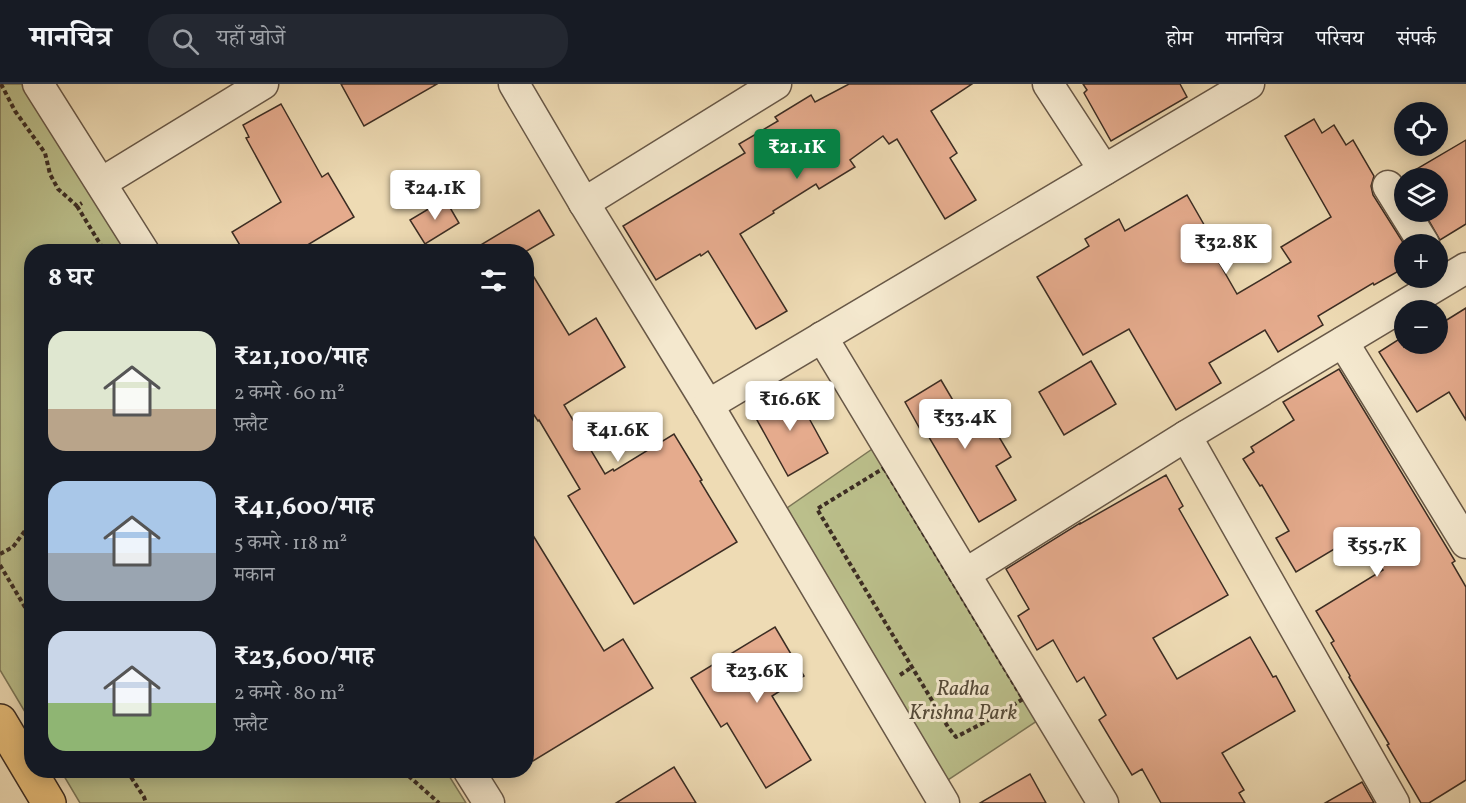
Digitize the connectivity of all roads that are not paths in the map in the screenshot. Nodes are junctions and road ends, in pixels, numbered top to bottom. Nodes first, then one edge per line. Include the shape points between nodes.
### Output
1 (38, 84) edge
2 (263, 84) edge
3 (514, 84) edge
4 (776, 84) edge
5 (1048, 84) edge
6 (1249, 84) edge
7 (1104, 170) junction
8 (1388, 186) dead end
9 (93, 192) junction
10 (584, 203) junction
11 (1418, 234) edge
12 (137, 244) edge
13 (1450, 271) edge
14 (822, 338) junction
15 (1343, 342) junction
16 (708, 405) junction
17 (1186, 436) junction
18 (1461, 525) edge
19 (965, 574) junction
20 (0, 721) edge
21 (24, 761) edge
22 (34, 778) edge
23 (473, 778) edge
24 (49, 803) edge
25 (489, 803) edge
26 (944, 803) edge
27 (1103, 803) edge
28 (1394, 803) edge

1 - 9 street
2 - 9 street
3 - 10 street
4 - 10 street
5 - 7 street
6 - 7 street
7 - 14 street
8 - 11 street
9 - 12 street
10 - 16 street
13 - 15 street
14 - 16 street
14 - 19 street
15 - 17 street
15 - 18 street
16 - 26 street
17 - 19 street
17 - 28 street
19 - 27 street
20 - 21 main road
22 - 24 main road
23 - 25 street

